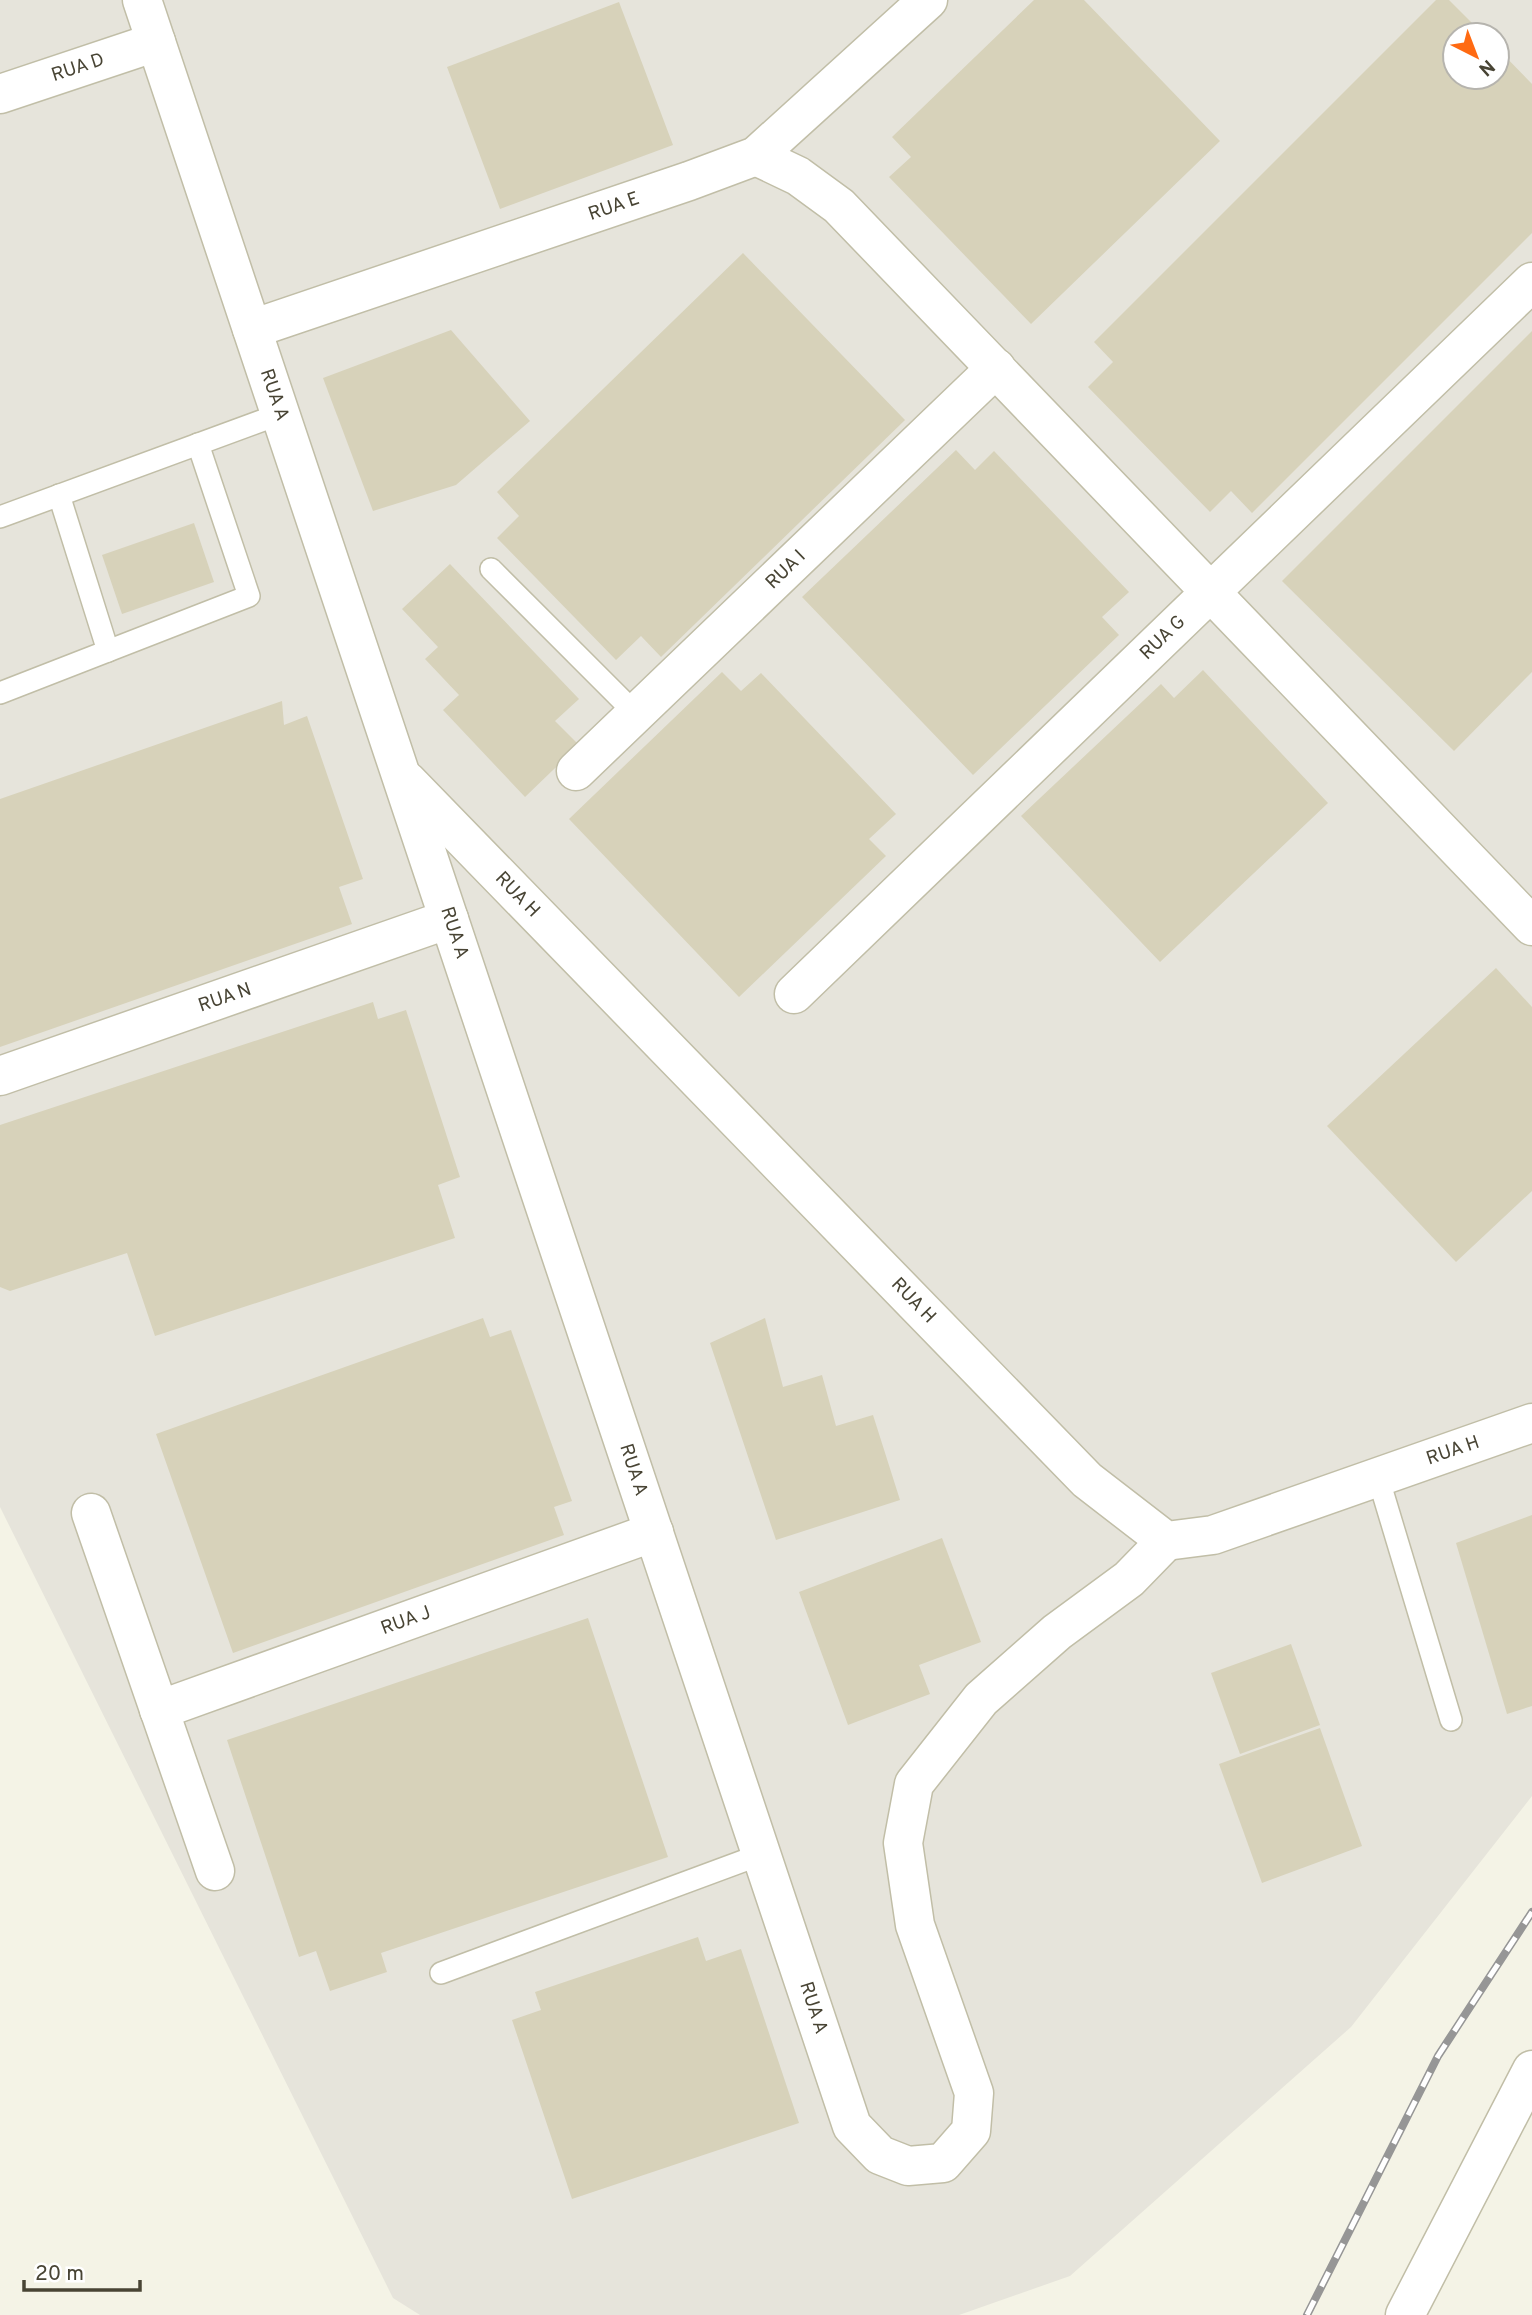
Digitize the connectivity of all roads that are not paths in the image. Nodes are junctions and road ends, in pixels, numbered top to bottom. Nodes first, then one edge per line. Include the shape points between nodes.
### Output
1 (142, 0) edge
2 (928, 0) edge
3 (156, 42) junction
4 (0, 94) edge
5 (756, 156) junction
6 (1532, 282) edge
7 (252, 329) junction
8 (996, 368) junction
9 (280, 414) junction
10 (198, 444) junction
11 (59, 495) junction
12 (0, 517) edge
13 (492, 569) dead end
14 (1211, 591) junction
15 (108, 652) junction
16 (0, 694) edge
17 (636, 714) junction
18 (576, 771) dead end
19 (401, 775) junction
20 (449, 919) junction
21 (1532, 926) edge
22 (794, 994) dead end
23 (0, 1076) edge
24 (1532, 1423) edge
25 (1378, 1477) junction
26 (91, 1513) dead end
27 (654, 1532) junction
28 (1166, 1541) junction
29 (159, 1710) junction
30 (1451, 1720) dead end
31 (762, 1854) junction
32 (215, 1871) dead end
33 (441, 1973) dead end
34 (1532, 2070) edge
35 (1405, 2315) edge

1 - 3 street, RUA A
2 - 5 street, RUA E
3 - 4 street, RUA D
3 - 7 street, RUA A
5 - 7 street, RUA E
5 - 8 street via 798,176 839,206
6 - 14 street, RUA G
7 - 9 street, RUA A
8 - 14 street
8 - 17 street, RUA I
9 - 10 lane
9 - 19 street, RUA A
10 - 11 lane
10 - 15 lane via 249,596
11 - 12 lane
11 - 15 lane
13 - 17 lane
14 - 21 street
14 - 22 street, RUA G
15 - 16 lane
17 - 18 street, RUA I
19 - 20 street, RUA A
19 - 28 street, RUA H via 1087,1480
20 - 23 street, RUA N
20 - 27 street, RUA A
24 - 25 street, RUA H
25 - 28 street, RUA H via 1213,1535
25 - 30 lane
26 - 29 street
27 - 29 street, RUA J
27 - 31 street, RUA A
28 - 31 street, RUA A via 1129,1579 1057,1632 981,1699 914,1784 903,1843 915,1925 974,2093 971,2131 943,2163 908,2166 889,2159 852,2126
29 - 32 street
31 - 33 lane
34 - 35 street

